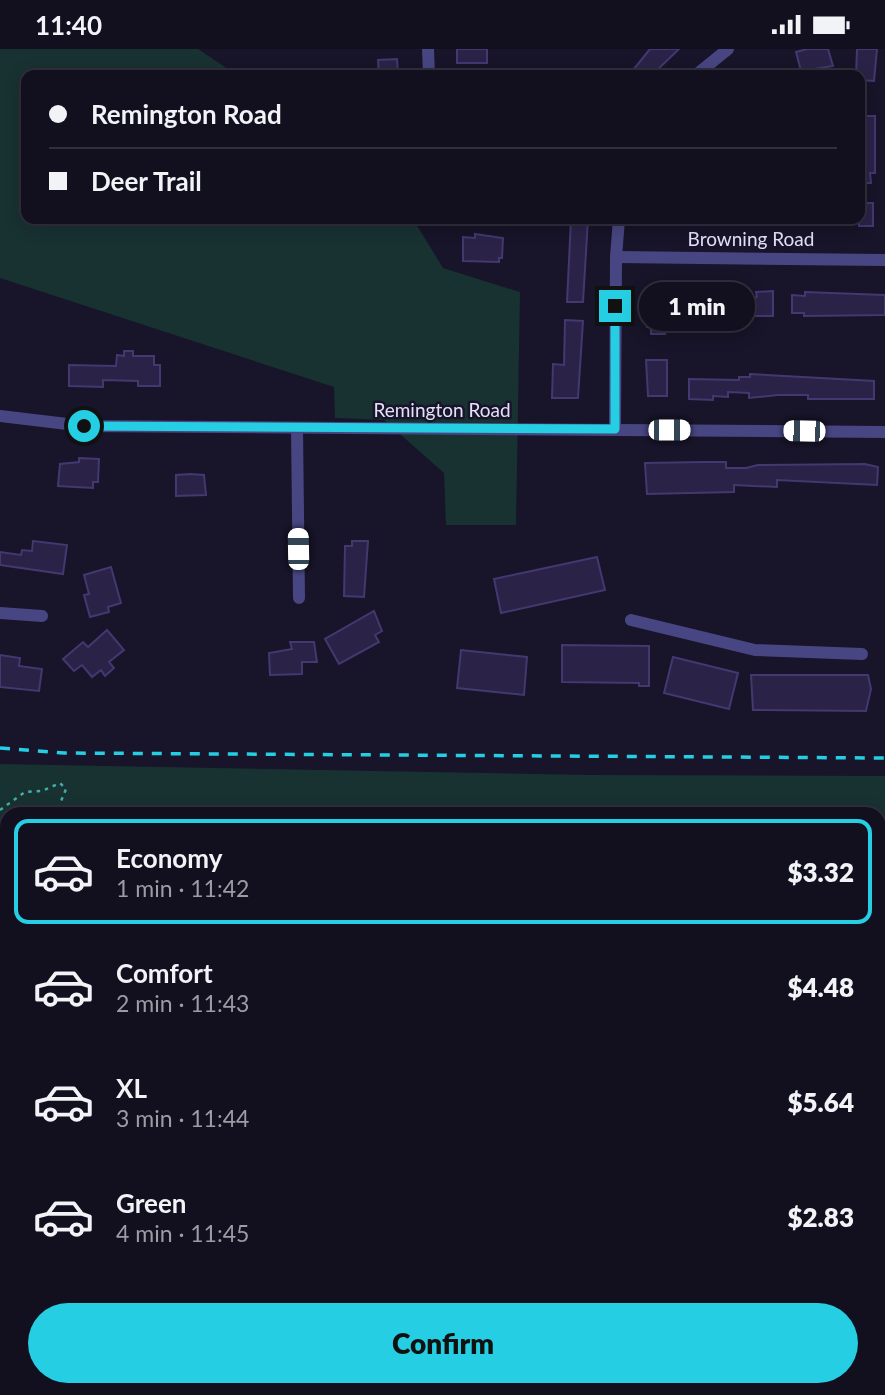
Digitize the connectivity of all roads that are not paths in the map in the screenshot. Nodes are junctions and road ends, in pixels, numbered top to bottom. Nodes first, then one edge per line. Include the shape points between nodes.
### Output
1 (428, 49) edge
2 (728, 49) edge
3 (429, 70) edge
4 (702, 70) edge
5 (619, 224) edge
6 (616, 257) junction
7 (885, 260) edge
8 (0, 416) edge
9 (297, 428) junction
10 (615, 429) junction
11 (885, 432) edge
12 (299, 598) dead end
13 (0, 613) edge
14 (42, 616) dead end
15 (631, 620) dead end
16 (862, 654) dead end

1 - 3 street
2 - 4 street
5 - 6 street
6 - 7 street, Browning Road
6 - 10 street
8 - 9 street, Remington Road via 84,426
9 - 10 street, Remington Road
9 - 12 street
10 - 11 street, Remington Road
13 - 14 street
15 - 16 street via 755,650

